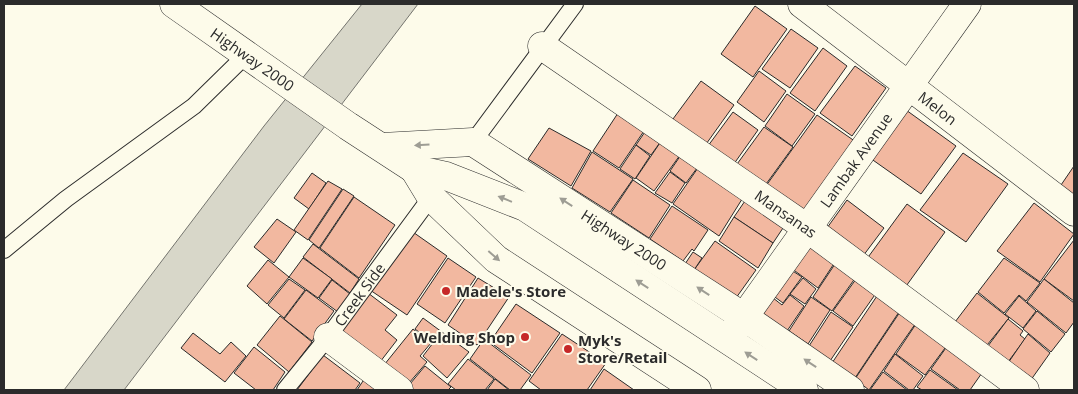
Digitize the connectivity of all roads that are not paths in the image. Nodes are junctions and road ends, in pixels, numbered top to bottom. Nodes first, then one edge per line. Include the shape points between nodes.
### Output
1 (174, 4) edge
2 (575, 4) edge
3 (802, 4) edge
4 (966, 4) edge
5 (542, 46) junction
6 (246, 55) junction
7 (910, 86) junction
8 (473, 142) junction
9 (382, 147) junction
10 (414, 169) junction
11 (431, 197) junction
12 (1074, 212) edge
13 (807, 228) junction
14 (4, 250) edge
15 (744, 317) junction
16 (328, 337) junction
17 (727, 340) junction
18 (285, 390) edge
19 (399, 390) edge
20 (694, 390) edge
21 (804, 390) edge
22 (850, 390) edge
23 (1025, 390) edge

1 - 6 street, Highway 2000
2 - 5 lane
3 - 7 street, Melon
4 - 7 street, Lambak Avenue
5 - 8 lane
5 - 13 street, Mansanas
6 - 9 street, Highway 2000
6 - 14 lane via 194,106 66,199
7 - 12 street, Melon
7 - 13 street, Lambak Avenue
8 -> 9 street
15 -> 8 street, Highway 2000
9 - 10 street, Highway 2000
10 - 11 street, Highway 2000
17 -> 10 street, Highway 2000 via 525,207 446,176
11 - 16 lane, Creek Side
11 -> 20 street, Highway 2000 via 496,259
13 - 15 street, Lambak Avenue
13 - 23 street, Mansanas
15 - 17 street, Lambak Avenue
22 -> 15 street, Highway 2000
16 - 18 lane, Creek Side
16 - 19 street
21 -> 17 street, Highway 2000

